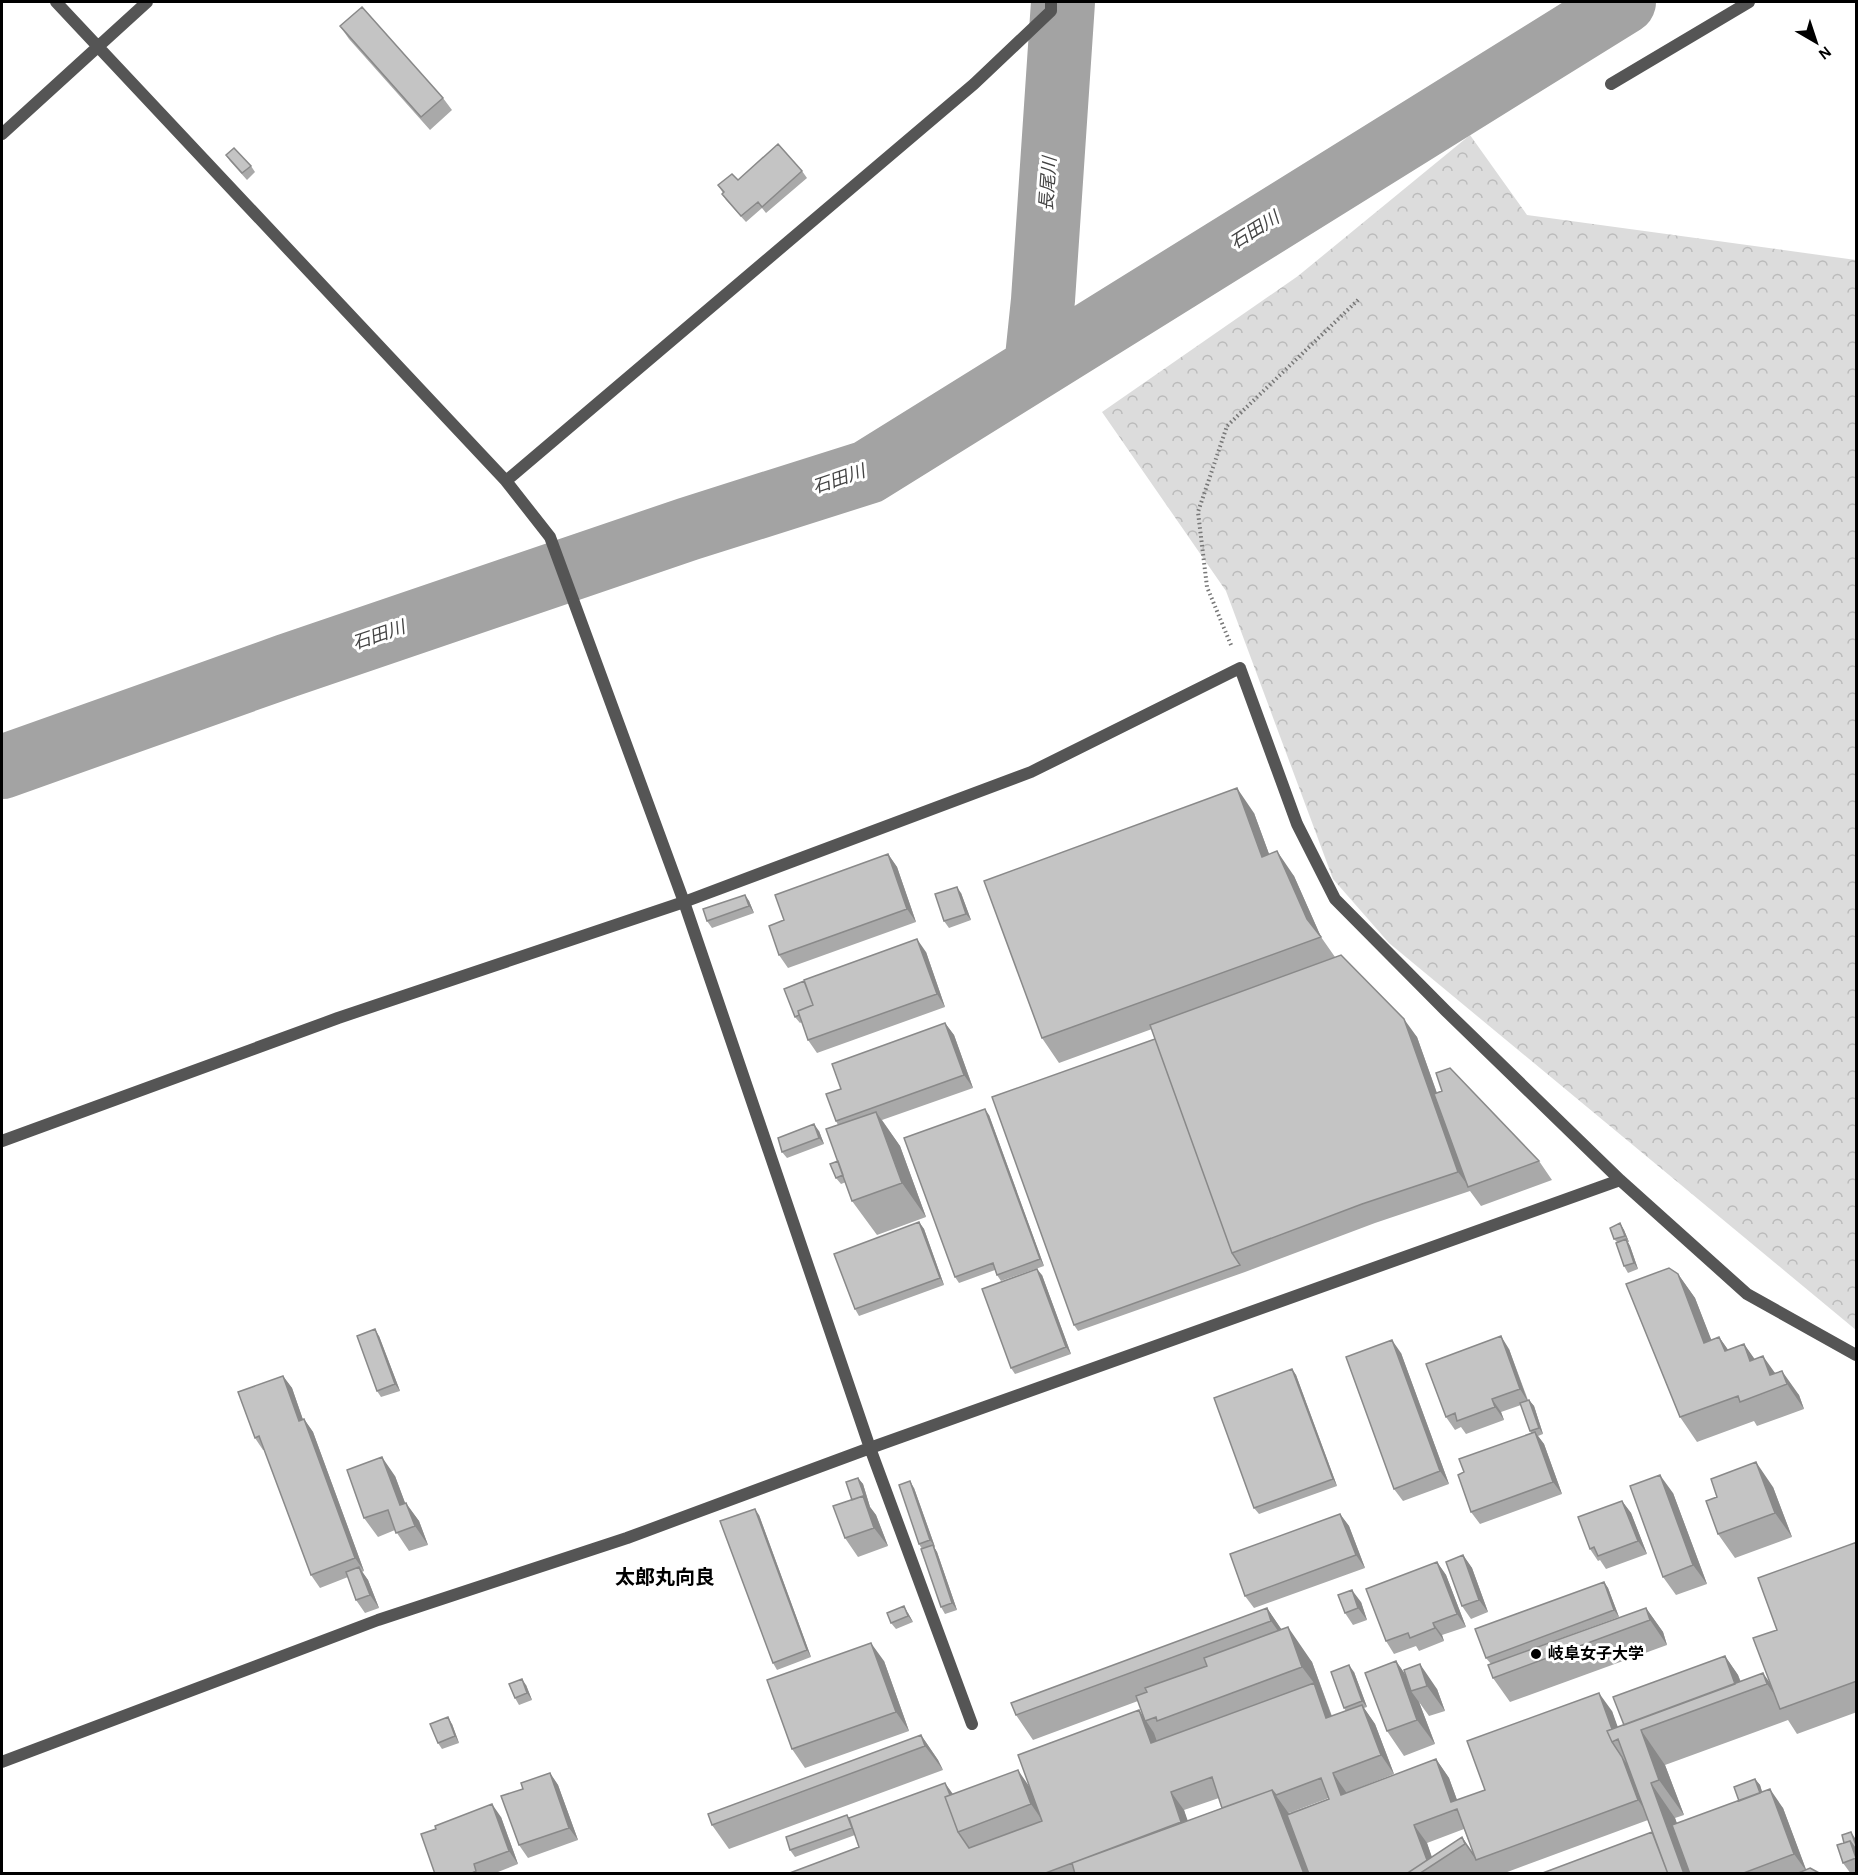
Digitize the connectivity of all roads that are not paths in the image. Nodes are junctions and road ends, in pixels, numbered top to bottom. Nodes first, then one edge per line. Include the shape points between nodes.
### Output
1 (56, 2) edge
2 (147, 2) edge
3 (1051, 2) edge
4 (1749, 2) edge
5 (97, 47) junction
6 (1611, 84) dead end
7 (2, 134) edge
8 (506, 481) junction
9 (684, 902) junction
10 (2, 1141) edge
11 (1620, 1180) junction
12 (1857, 1355) edge
13 (870, 1448) junction
14 (972, 1724) dead end
15 (2, 1762) edge

1 - 5 street
2 - 5 street
3 - 8 street via 1051,11 974,84
4 - 6 street
5 - 7 street
5 - 8 street
8 - 9 street via 550,537
9 - 10 street via 338,1018
9 - 11 street via 1030,772 1240,668 1297,824 1335,898
9 - 13 street
11 - 12 street via 1747,1294
11 - 13 street
13 - 14 street
13 - 15 street via 627,1538 378,1620

